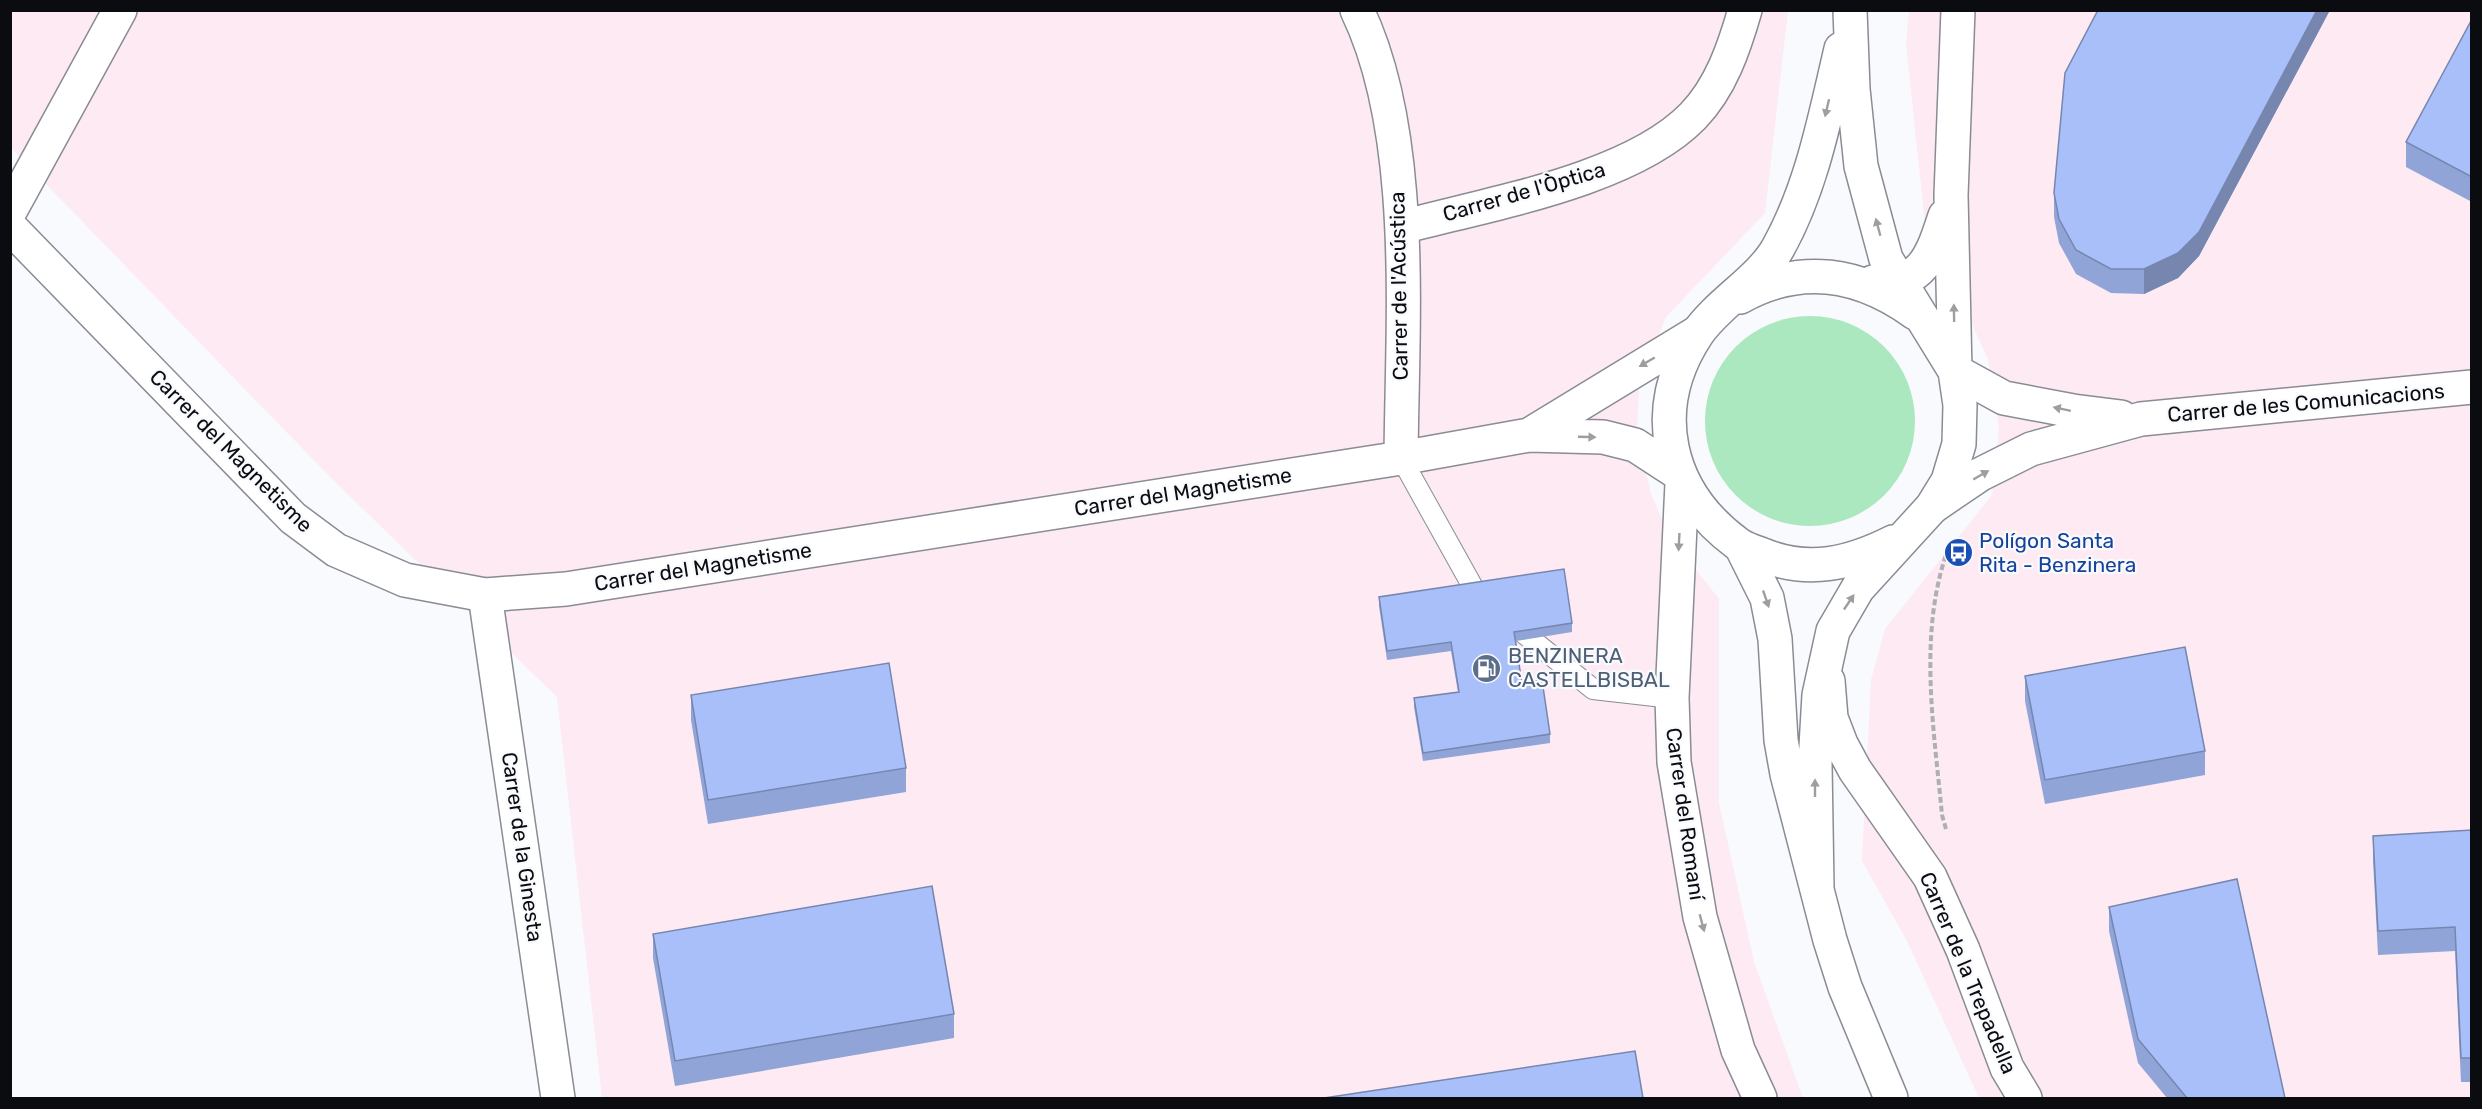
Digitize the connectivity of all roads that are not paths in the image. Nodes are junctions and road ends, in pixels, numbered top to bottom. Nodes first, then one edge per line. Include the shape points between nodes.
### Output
1 (120, 10) edge
2 (1357, 10) edge
3 (1745, 10) edge
4 (1850, 10) edge
5 (1958, 10) edge
6 (1979, 10) edge
7 (1955, 52) junction
8 (1952, 195) junction
9 (10, 211) edge
10 (10, 227) edge
11 (1402, 227) junction
12 (1858, 281) junction
13 (1899, 281) junction
14 (1722, 308) junction
15 (1919, 315) junction
16 (1698, 332) junction
17 (1955, 371) junction
18 (2472, 387) edge
19 (2141, 419) junction
20 (1529, 435) junction
21 (1401, 458) junction
22 (1680, 478) junction
23 (1932, 507) junction
24 (1900, 539) junction
25 (1741, 546) junction
26 (485, 595) junction
27 (1826, 655) junction
28 (1672, 698) junction
29 (1817, 888) junction
30 (558, 1098) edge
31 (1760, 1098) edge
32 (1891, 1098) edge
33 (2025, 1098) edge

1 - 9 street
2 - 11 street, Carrer de l'Acústica via 1383,84
3 - 11 street, Carrer de l'Òptica via 1734,48 1717,83 1693,116 1664,139 1585,178
13 -> 4 street via 1886,259 1862,166
4 -> 14 street via 1819,141 1797,211 1776,251
5 - 7 street
6 - 7 street
7 - 8 street
8 - 13 street via 1933,255 1910,278
17 -> 8 street
10 - 26 street, Carrer del Magnetisme via 293,518 336,550 405,580
11 - 21 street, Carrer de l'Acústica
12 - 13 street
12 - 14 street via 1810,275 1764,284
12 - 15 street via 1892,296
13 - 15 street
14 - 16 street
15 - 17 street
16 -> 20 street, Carrer del Magnetisme
16 - 22 street via 1675,376 1670,415
19 -> 17 street, Carrer de les Comunicacions via 2004,398
17 - 23 street via 1960,405 1959,444 1948,481
18 - 19 street, Carrer de les Comunicacions
23 -> 19 street, Carrer de les Comunicacions via 1979,475 2031,448
20 - 21 street, Carrer del Magnetisme
20 -> 22 street, Carrer del Magnetisme via 1603,437 1635,445
21 - 26 street, Carrer del Magnetisme via 566,589
21 - 28 lane via 1479,598 1593,689
22 - 25 street via 1707,519
22 -> 28 street, Carrer del Romaní
23 - 24 street
24 - 25 street via 1863,558 1822,566 1780,562
27 -> 24 street via 1843,610
25 -> 29 street via 1767,598 1775,639 1785,763
26 - 30 street, Carrer de la Ginesta
29 -> 27 street via 1815,764
27 - 33 street, Carrer de la Trepadella via 1832,718 1840,744 1930,877 1963,950 2007,1068
28 -> 31 street, Carrer del Romaní via 1674,762 1700,917 1738,1050
29 - 32 street via 1845,987

